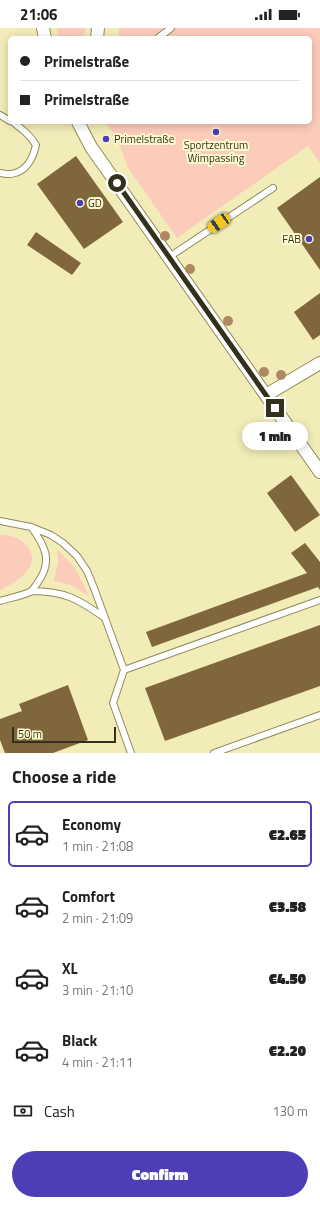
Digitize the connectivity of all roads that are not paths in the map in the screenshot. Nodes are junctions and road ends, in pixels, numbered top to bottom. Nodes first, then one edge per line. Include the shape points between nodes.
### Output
1 (171, 28) edge
2 (161, 36) edge
3 (15, 124) edge
4 (79, 124) edge
5 (0, 173) edge
6 (273, 188) dead end
7 (169, 257) junction
8 (320, 363) edge
9 (266, 395) junction
10 (320, 472) edge
11 (0, 521) edge
12 (31, 527) junction
13 (31, 591) junction
14 (320, 600) edge
15 (0, 601) edge
16 (105, 618) junction
17 (124, 670) junction
18 (320, 715) edge
19 (131, 753) edge
20 (214, 753) edge

1 - 2 lane
3 - 5 lane via 30,136 36,145 33,156 25,168 17,173
4 - 7 street via 91,147
6 - 7 lane
7 - 9 street
8 - 9 street
9 - 10 street
11 - 12 lane
12 - 13 lane via 42,541 46,561 40,579
12 - 16 lane via 51,535 77,556 87,571
13 - 15 lane
13 - 16 lane via 62,593 75,598
14 - 17 lane
16 - 17 lane
17 - 19 lane via 113,703
18 - 20 lane

